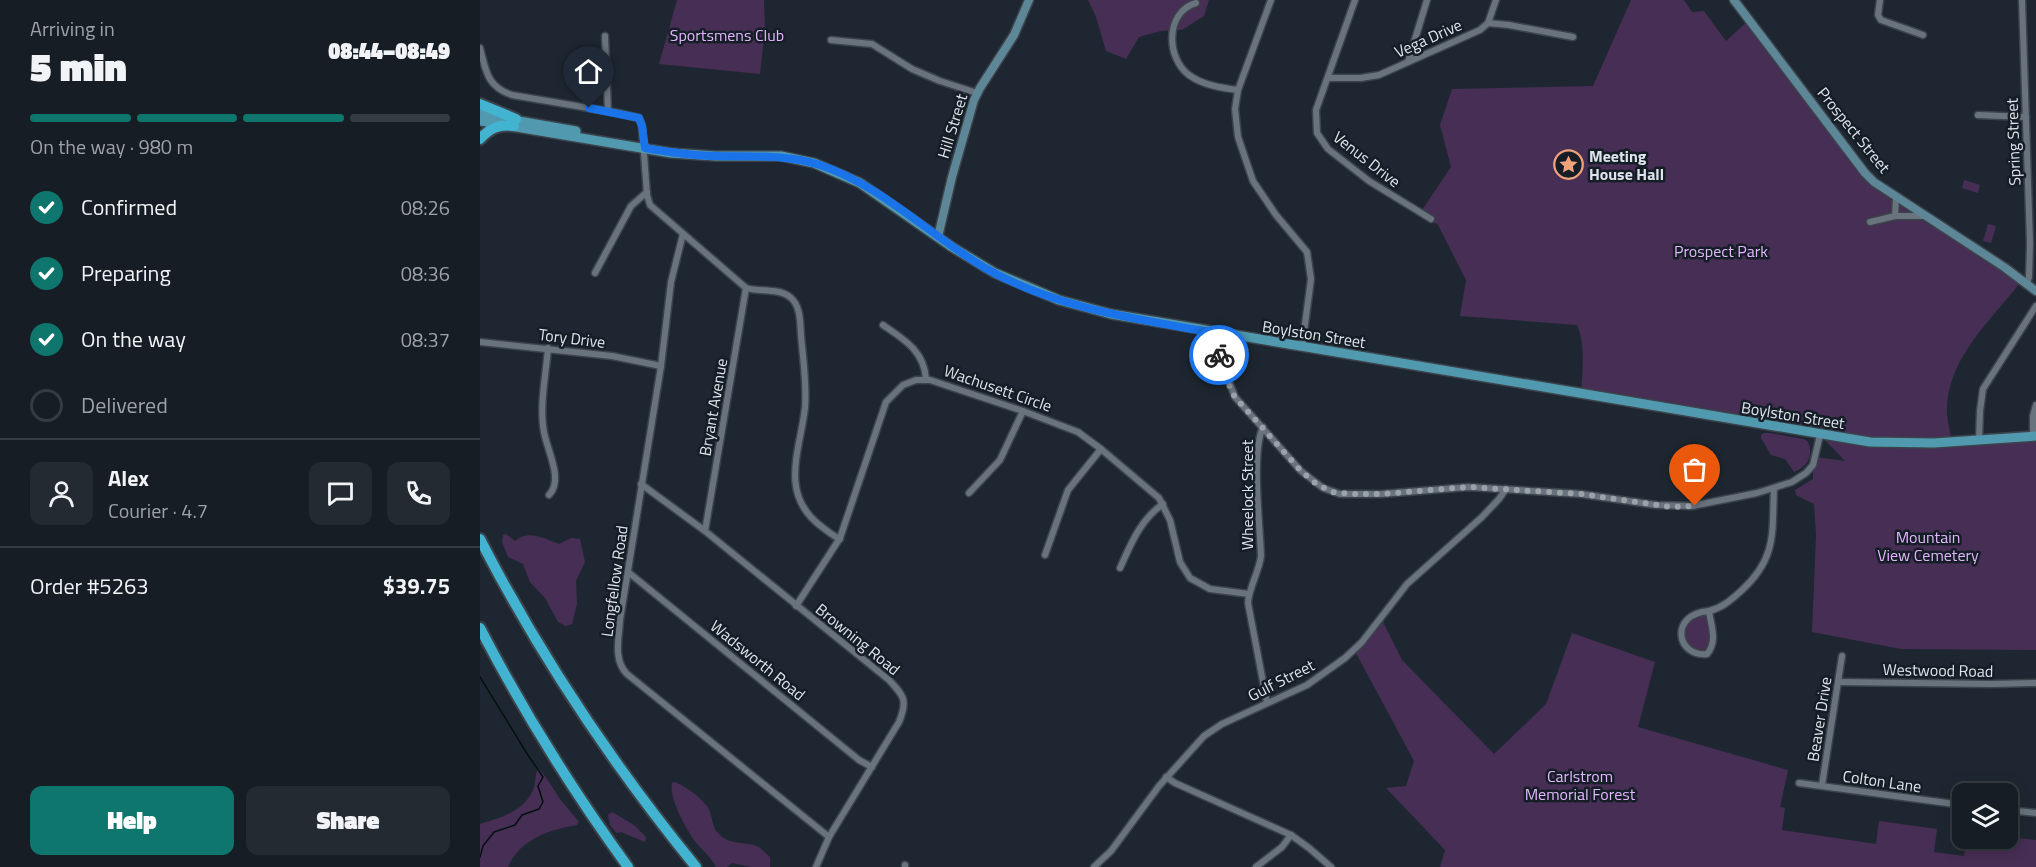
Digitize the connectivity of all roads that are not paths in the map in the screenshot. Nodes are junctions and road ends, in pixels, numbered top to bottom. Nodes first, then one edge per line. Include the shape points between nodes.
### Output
1 (1029, 0) edge
2 (1271, 0) edge
3 (1355, 0) edge
4 (1427, 0) edge
5 (1496, 0) edge
6 (1734, 0) edge
7 (1880, 0) edge
8 (2022, 0) edge
9 (1196, 3) dead end
10 (1488, 23) junction
11 (1923, 35) dead end
12 (605, 36) dead end
13 (1573, 37) dead end
14 (831, 40) dead end
15 (480, 48) edge
16 (1408, 62) junction
17 (1328, 78) junction
18 (1238, 90) junction
19 (977, 93) junction
20 (480, 104) edge
21 (608, 111) junction
22 (480, 114) edge
23 (1978, 115) dead end
24 (2026, 117) junction
25 (480, 121) edge
26 (515, 122) junction
27 (480, 139) edge
28 (2027, 139) junction
29 (2036, 139) edge
30 (645, 148) junction
31 (647, 192) junction
32 (1896, 197) junction
33 (2032, 215) edge
34 (1895, 216) junction
35 (1925, 216) junction
36 (1431, 219) dead end
37 (1870, 222) dead end
38 (683, 234) junction
39 (938, 237) junction
40 (596, 273) dead end
41 (2027, 283) junction
42 (746, 288) junction
43 (2036, 291) edge
44 (2036, 306) edge
45 (883, 325) dead end
46 (1215, 333) junction
47 (480, 342) edge
48 (1302, 347) junction
49 (548, 348) junction
50 (661, 366) junction
51 (926, 380) junction
52 (2036, 405) edge
53 (1023, 411) junction
54 (1263, 427) junction
55 (1820, 435) junction
56 (2034, 436) edge
57 (1979, 440) junction
58 (1101, 448) junction
59 (641, 484) junction
60 (1774, 488) junction
61 (1506, 489) junction
62 (969, 493) dead end
63 (549, 495) dead end
64 (1163, 504) junction
65 (705, 531) junction
66 (840, 538) junction
67 (480, 539) edge
68 (1045, 555) dead end
69 (1119, 568) dead end
70 (628, 572) junction
71 (1249, 594) junction
72 (796, 606) junction
73 (1709, 611) junction
74 (480, 628) edge
75 (1842, 656) dead end
76 (1839, 682) junction
77 (2036, 683) edge
78 (1268, 703) junction
79 (872, 767) junction
80 (1166, 777) junction
81 (1799, 783) dead end
82 (1822, 785) junction
83 (1952, 804) edge
84 (2018, 811) edge
85 (2036, 813) edge
86 (1291, 835) junction
87 (829, 837) junction
88 (628, 867) edge
89 (696, 867) edge
90 (816, 867) edge
91 (1094, 867) edge
92 (1256, 867) edge
93 (1331, 867) edge

1 - 19 street, Hill Street via 1014,35
2 - 18 street
3 - 17 street, Venus Drive
4 - 16 street
5 - 10 street
6 - 32 street, Prospect Street via 1865,173
7 - 11 street via 1881,20
8 - 24 street, Spring Street
9 - 18 street via 1185,8 1174,24 1171,43 1176,60 1198,80
10 - 13 street
10 - 16 street, Vega Drive
12 - 21 street
14 - 19 street via 873,44 912,69
15 - 21 street via 489,78 502,92
16 - 17 street, Vega Drive via 1380,75
17 - 36 street, Venus Drive via 1315,114 1316,128 1328,149 1369,181
18 - 48 street via 1238,137 1253,181 1275,215 1303,245 1310,260 1310,294
19 - 39 street, Hill Street
20 - 26 highway
21 - 30 street via 639,118
22 - 26 main road, Boylston Street
23 - 24 street
24 - 28 street, Spring Street
25 - 26 main road, Boylston Street
26 - 27 highway via 499,125
26 - 30 main road, Boylston Street via 571,129
28 - 29 street
28 - 33 street, Spring Street
30 - 31 street
30 - 39 main road, Boylston Street via 692,155 778,156 816,164 863,185
31 - 38 street via 650,205
31 - 40 street via 631,206
32 - 34 street
32 - 35 street, Prospect Street
33 - 41 street, Spring Street
34 - 35 street
34 - 37 street
35 - 41 street, Prospect Street
38 - 42 street
38 - 50 street, Longfellow Road via 671,282
39 - 46 main road, Boylston Street via 992,272 1064,302
41 - 43 street, Prospect Street
42 - 65 street, Bryant Avenue
42 - 66 street via 785,294 798,309 805,397 795,490 810,517
44 - 57 street via 1983,389
45 - 51 street via 916,349
46 - 48 main road, Boylston Street
46 - 54 street via 1214,342 1231,390
47 - 49 street, Tory Drive
48 - 55 main road, Boylston Street
49 - 50 street, Tory Drive
49 - 63 street via 543,415 555,481
50 - 59 street, Longfellow Road
51 - 53 street, Wachusett Circle
51 - 66 street, Wachusett Circle via 903,385 886,402
52 - 56 street
53 - 58 street, Wachusett Circle via 1078,432
53 - 62 street via 1000,460
54 - 61 street via 1301,471 1331,492
54 - 71 street, Wheelock Street via 1258,457 1262,556
55 - 57 main road, Boylston Street via 1881,444
55 - 60 street via 1809,470
56 - 57 main road, Boylston Street
58 - 64 street, Wachusett Circle
58 - 68 street via 1068,490
59 - 65 street, Browning Road
59 - 70 street, Longfellow Road
60 - 61 street via 1719,502 1678,507
60 - 73 street via 1772,539 1763,566 1731,600
61 - 78 street, Gulf Street via 1482,517 1407,585 1355,649 1307,685
64 - 69 street via 1143,522
64 - 71 street, Wachusett Circle via 1180,562 1190,578 1210,589
65 - 72 street, Browning Road
66 - 72 street, Wachusett Circle
67 - 89 highway via 573,700
70 - 79 street, Wadsworth Road
70 - 87 street, Longfellow Road via 618,644 621,667
71 - 78 street, Wheelock Street
72 - 79 street, Browning Road via 890,680 903,696 901,718
73 - 73 street via 1693,613 1683,623 1682,640 1693,652 1707,654 1714,644
74 - 88 highway via 542,737
75 - 76 street, Beaver Drive
76 - 77 street, Westwood Road
76 - 82 street, Beaver Drive
78 - 80 street, Gulf Street via 1210,731
79 - 87 street, Browning Road
80 - 86 street
80 - 91 street, Gulf Street via 1111,851
81 - 82 street, Colton Lane
82 - 83 street, Colton Lane
84 - 85 street
86 - 92 street
86 - 93 street
87 - 90 street, Browning Road

